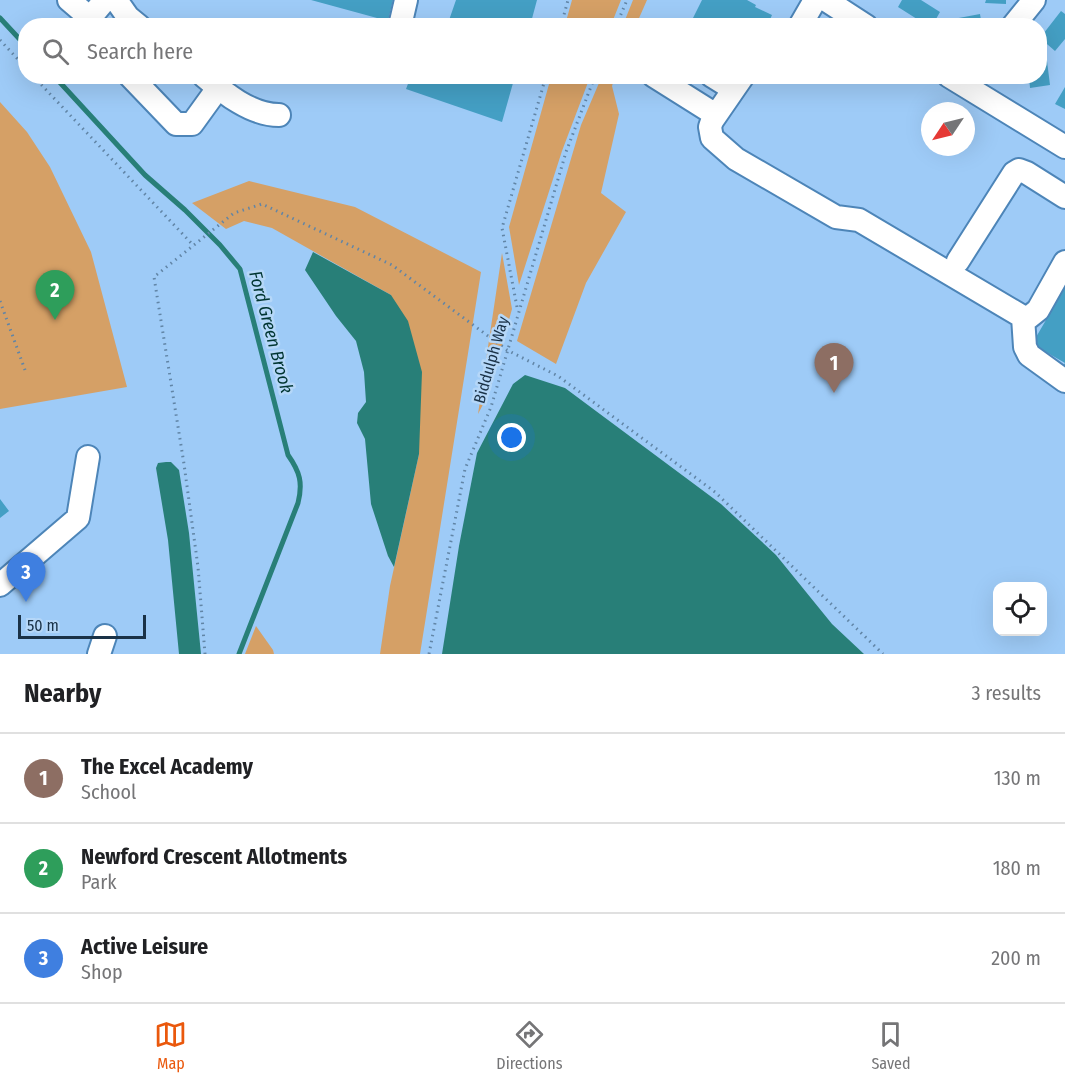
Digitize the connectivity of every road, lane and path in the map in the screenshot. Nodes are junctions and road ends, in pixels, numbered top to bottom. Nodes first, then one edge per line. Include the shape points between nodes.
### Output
1 (69, 0) edge
2 (105, 0) edge
3 (116, 0) edge
4 (406, 0) edge
5 (568, 0) edge
6 (627, 0) edge
7 (815, 0) edge
8 (826, 0) edge
9 (1034, 0) edge
10 (85, 18) edge
11 (92, 18) edge
12 (129, 18) edge
13 (402, 18) edge
14 (563, 18) edge
15 (619, 18) edge
16 (805, 18) edge
17 (854, 18) edge
18 (1019, 18) edge
19 (0, 40) edge
20 (18, 59) edge
21 (41, 84) edge
22 (138, 84) edge
23 (210, 84) edge
24 (214, 84) edge
25 (544, 84) edge
26 (592, 84) edge
27 (667, 84) edge
28 (737, 84) edge
29 (970, 84) edge
30 (279, 115) dead end
31 (716, 115) junction
32 (1065, 147) edge
33 (1065, 197) edge
34 (197, 244) junction
35 (958, 261) dead end
36 (1065, 262) edge
37 (0, 301) edge
38 (518, 310) junction
39 (1023, 317) junction
40 (507, 350) junction
41 (25, 370) dead end
42 (1065, 381) edge
43 (88, 457) dead end
44 (0, 585) edge
45 (205, 654) edge
46 (429, 654) edge
47 (883, 654) edge

1 - 10 street
2 - 11 street
3 - 12 street
4 - 13 street
5 - 14 path
6 - 15 path
7 - 16 street
8 - 17 street
9 - 18 street
19 - 20 path
21 - 34 path
22 - 23 street via 176,124 192,124
24 - 30 street via 266,115
25 - 38 path via 502,228
26 - 38 path, Biddulph Way via 566,152
27 - 31 street
28 - 31 street
29 - 32 street
31 - 39 street via 710,127 712,138 736,159 836,217 860,220
33 - 35 street via 1028,172 1014,173
34 - 40 path via 234,213 262,204 392,265
34 - 45 path via 154,277 197,555
36 - 39 street via 1034,316
37 - 41 path
38 - 40 path, Biddulph Way
39 - 42 street via 1029,355
40 - 46 path, Biddulph Way via 491,407 465,469
40 - 47 path via 558,376 715,492
43 - 44 street via 78,518

